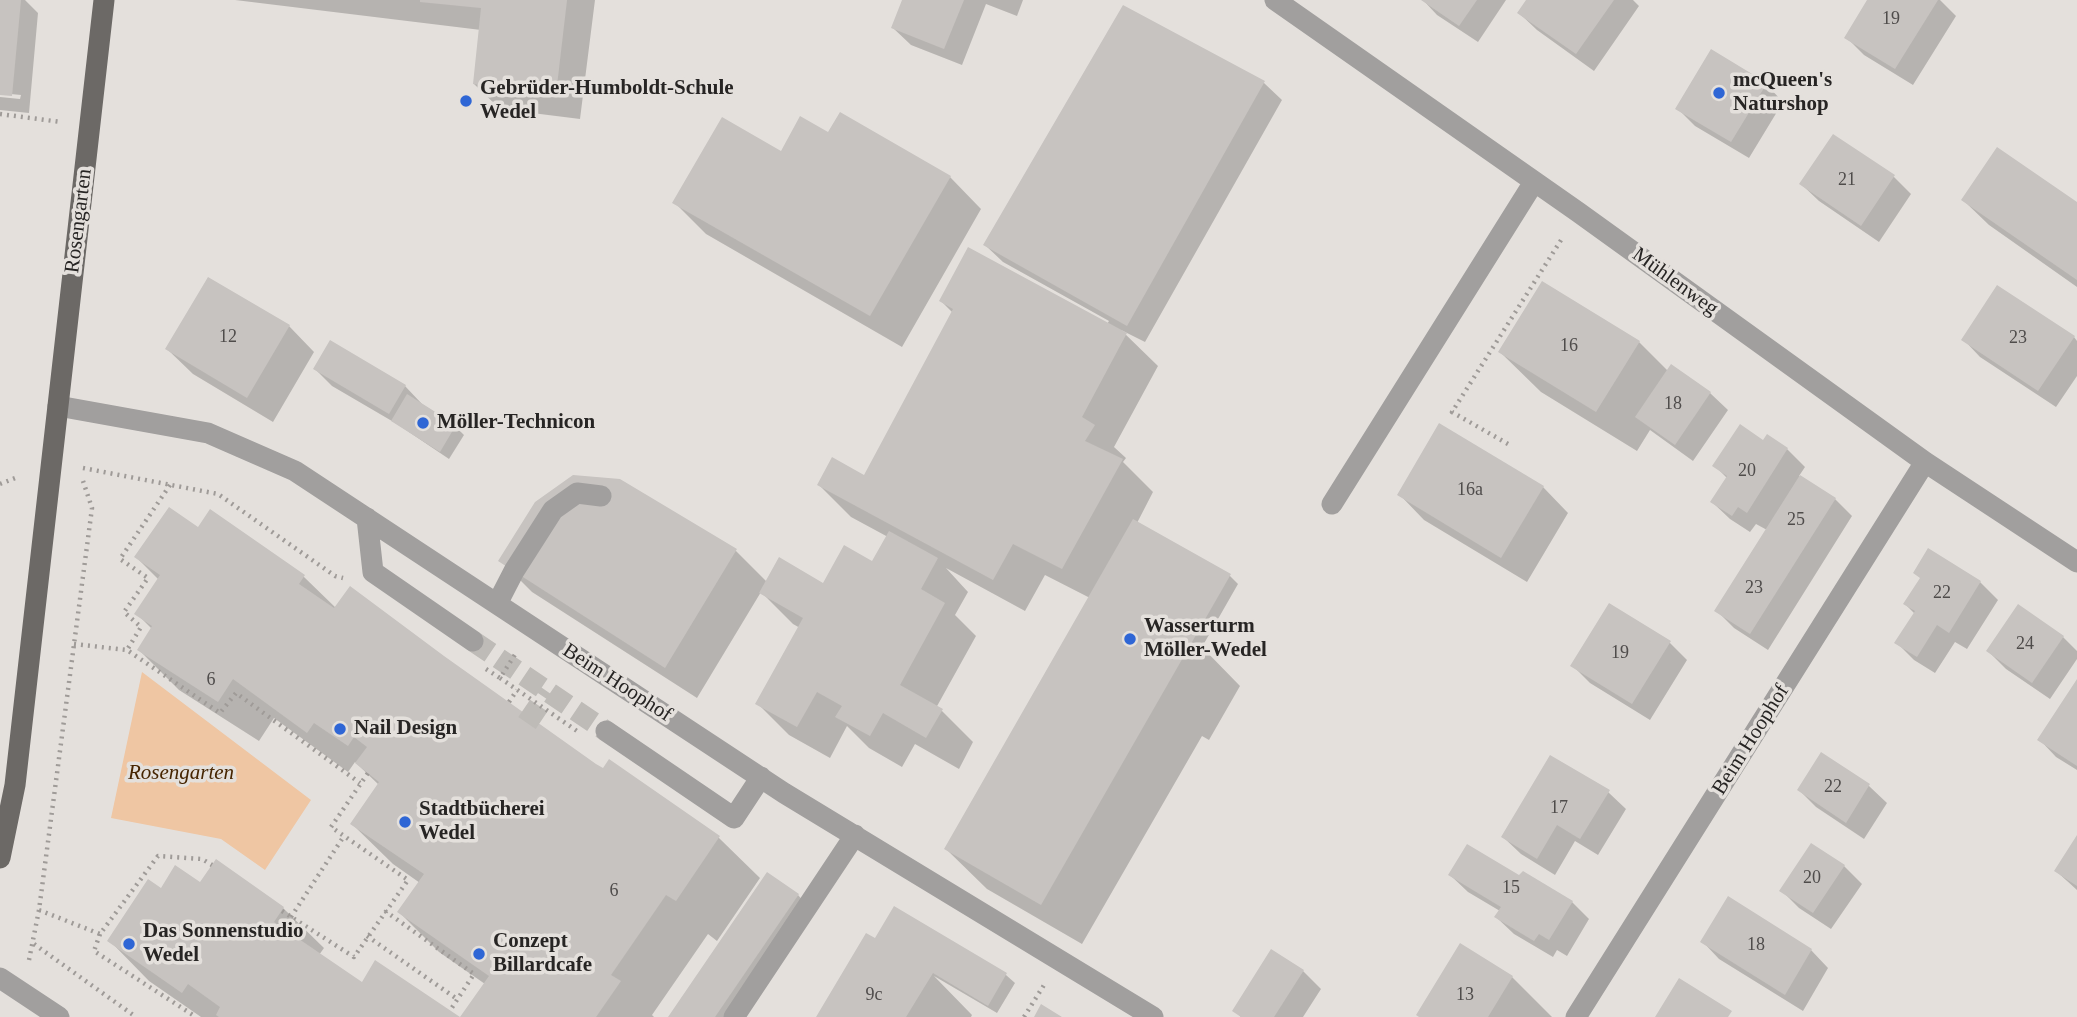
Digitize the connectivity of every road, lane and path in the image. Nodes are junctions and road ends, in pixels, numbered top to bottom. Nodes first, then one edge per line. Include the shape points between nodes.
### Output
1 (104, 0) edge
2 (1275, 0) edge
3 (0, 114) edge
4 (90, 126) junction
5 (1534, 181) junction
6 (1578, 212) junction
7 (58, 406) junction
8 (1508, 444) dead end
9 (1925, 462) junction
10 (170, 485) junction
11 (601, 496) dead end
12 (1332, 504) dead end
13 (367, 518) junction
14 (2077, 562) edge
15 (352, 579) dead end
16 (496, 604) junction
17 (473, 641) tunnel mouth
18 (74, 644) junction
19 (127, 650) junction
20 (500, 678) dead end
21 (517, 690) junction
22 (509, 702) dead end
23 (606, 731) tunnel mouth
24 (583, 736) dead end
25 (368, 773) dead end
26 (761, 777) junction
27 (360, 783) junction
28 (855, 835) junction
29 (344, 836) junction
30 (0, 858) edge
31 (212, 865) dead end
32 (39, 910) junction
33 (282, 911) dead end
34 (385, 911) junction
35 (291, 917) junction
36 (100, 934) junction
37 (367, 936) junction
38 (33, 944) junction
39 (0, 978) edge
40 (20, 991) junction
41 (457, 999) junction
42 (451, 1009) dead end
43 (59, 1017) edge
44 (136, 1017) edge
45 (195, 1017) edge
46 (734, 1017) edge
47 (1153, 1017) edge
48 (1576, 1017) edge

1 - 4 main road, Rosengarten
2 - 5 street, Mühlenweg
3 - 4 path
4 - 7 main road, Rosengarten
5 - 6 street, Mühlenweg
5 - 12 street
6 - 8 path via 1452,412
6 - 9 street, Mühlenweg
7 - 13 street, Beim Hoophof via 208,433 295,471
7 - 30 main road, Rosengarten via 15,785
9 - 14 street, Mühlenweg
9 - 48 street, Beim Hoophof
10 - 15 path via 218,494 335,576
10 - 18 path via 79,468 92,508
10 - 19 path via 120,559 148,578 124,612 142,627
11 - 16 street via 577,493 553,510
13 - 16 street, Beim Hoophof
13 - 17 street via 373,572
16 - 26 street, Beim Hoophof
18 - 19 path
18 - 32 path
19 - 27 path via 220,713 236,693
20 - 21 path
21 - 22 path
21 - 24 path
23 - 26 street via 734,818
25 - 27 path
26 - 28 street, Beim Hoophof
27 - 29 path via 331,827
28 - 46 street
28 - 47 street, Beim Hoophof
29 - 34 path via 408,880
29 - 35 path
31 - 36 path via 202,859 158,856
32 - 36 path
32 - 38 path
33 - 35 path
34 - 37 path
34 - 41 path via 474,974
35 - 37 path via 354,957
36 - 45 path via 94,951
37 - 41 path
38 - 40 path
38 - 44 path
39 - 40 street
40 - 43 street
41 - 42 path

